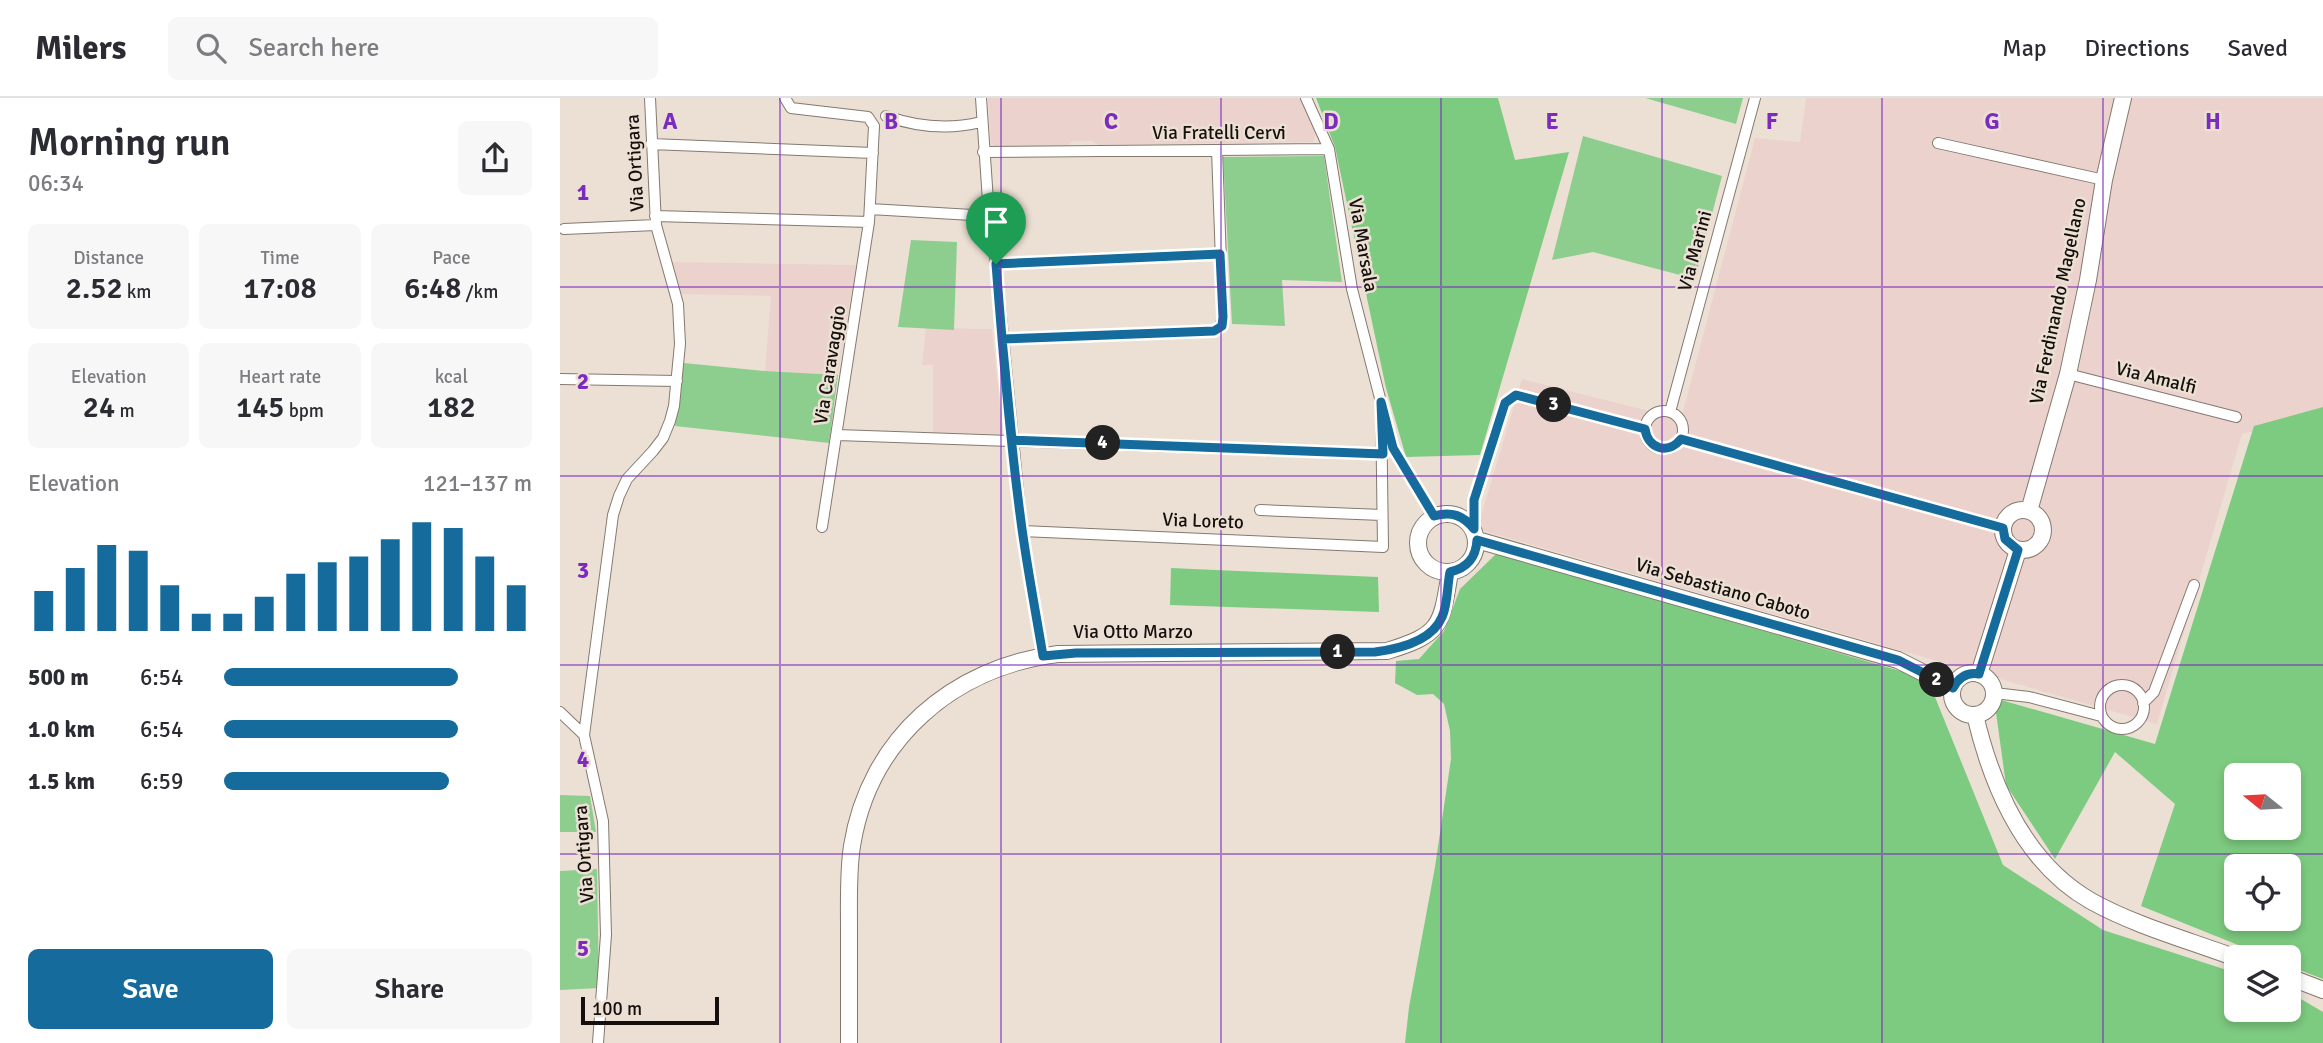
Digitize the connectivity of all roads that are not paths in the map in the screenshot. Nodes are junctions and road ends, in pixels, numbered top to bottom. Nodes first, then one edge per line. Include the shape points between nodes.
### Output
1 (650, 98) edge
2 (785, 98) edge
3 (981, 98) edge
4 (1306, 98) edge
5 (1755, 98) edge
6 (2123, 98) edge
7 (886, 116) dead end
8 (981, 122) junction
9 (1938, 143) dead end
10 (651, 144) junction
11 (1329, 149) junction
12 (1217, 150) junction
13 (984, 152) junction
14 (873, 153) junction
15 (2104, 180) junction
16 (870, 209) junction
17 (989, 216) junction
18 (656, 221) junction
19 (869, 222) junction
20 (564, 229) dead end
21 (1220, 254) junction
22 (996, 264) junction
23 (1002, 339) junction
24 (2067, 374) junction
25 (560, 379) edge
26 (677, 381) junction
27 (1381, 402) junction
28 (1670, 412) junction
29 (2236, 416) dead end
30 (1645, 429) junction
31 (837, 435) junction
32 (1681, 439) junction
33 (1012, 440) junction
34 (1383, 454) junction
35 (1260, 510) dead end
36 (2029, 511) junction
37 (1382, 515) junction
38 (1434, 516) junction
39 (822, 527) dead end
40 (2003, 528) junction
41 (1022, 531) junction
42 (1476, 535) junction
43 (1383, 547) joint
44 (2018, 550) junction
45 (1450, 572) junction
46 (2194, 585) dead end
47 (1043, 656) junction
48 (1979, 674) junction
49 (1953, 688) junction
50 (1994, 693) junction
51 (2143, 703) junction
52 (560, 712) edge
53 (1975, 715) junction
54 (2101, 716) junction
55 (583, 735) junction
56 (2224, 954) edge
57 (2301, 981) edge
58 (2323, 990) edge
59 (598, 1043) edge
60 (849, 1043) edge

1 - 10 street, Via Ortigara
2 - 14 street, Via Caravaggio via 798,110 868,117 874,126
3 - 8 street
4 - 11 street, Via Marsala
5 - 28 street, Via Marini
6 - 15 street, Via Ferdinando Magellano
7 - 8 street via 932,127
8 - 13 street
9 - 15 street
10 - 14 street
10 - 18 street, Via Ortigara
11 - 12 street, Via Fratelli Cervi
11 - 27 street, Via Marsala via 1352,289
12 - 13 street, Via Fratelli Cervi
12 - 21 street
13 - 17 street
14 - 16 street, Via Caravaggio
15 - 24 street, Via Ferdinando Magellano
16 - 17 street
16 - 19 street, Via Caravaggio
17 - 22 street
18 - 19 street
18 - 20 street, Via Ortigara
18 - 26 street, Via Ortigara via 677,304
19 - 31 street, Via Caravaggio
21 - 22 street
21 - 23 street via 1223,317 1222,326 1214,331
22 - 23 street
23 - 33 street
24 - 29 street, Via Amalfi
24 - 36 street, Via Ferdinando Magellano
25 - 26 street
26 - 55 street, Via Ortigara via 663,438 627,479 613,515
27 - 34 street, Via Marsala
27 - 38 street, Via Marsala via 1393,448
28 - 30 street via 1653,414
28 - 32 street via 1682,426
30 - 32 street via 1648,441 1659,448 1671,447
30 - 42 street via 1516,395 1505,403 1474,500
31 - 33 street
31 - 39 street, Via Caravaggio
32 - 40 street
33 - 34 street
33 - 41 street
34 - 37 street, Via Marsala
35 - 37 street
36 - 40 street via 2012,513
36 - 44 street via 2040,519 2043,533 2031,549
37 - 43 street, Via Marsala
38 - 42 street via 1461,516
38 - 45 street via 1420,531 1419,551 1430,567
40 - 44 street via 2005,539
41 - 43 street, Via Loreto
41 - 47 street
42 - 45 street via 1476,550 1467,565
42 - 49 street, Via Sebastiano Caboto via 1898,660
44 - 48 street
45 - 47 street, Via Otto Marzo via 1441,620 1421,639 1387,651
46 - 51 street via 2154,692
47 - 60 street, Via Otto Marzo via 989,671 943,697 904,733 874,778 858,819 850,863
48 - 49 street via 1961,677
48 - 50 street via 1989,681
49 - 53 street via 1956,708
50 - 53 street via 1987,710
50 - 54 street
51 - 54 street via 2137,723 2124,729 2111,726
51 - 54 street via 2136,691 2115,686 2104,695
52 - 55 street
53 - 56 street via 1984,755 2017,825 2033,850 2071,888 2122,916
55 - 59 street, Via Ortigara via 603,821 606,935
57 - 58 street

